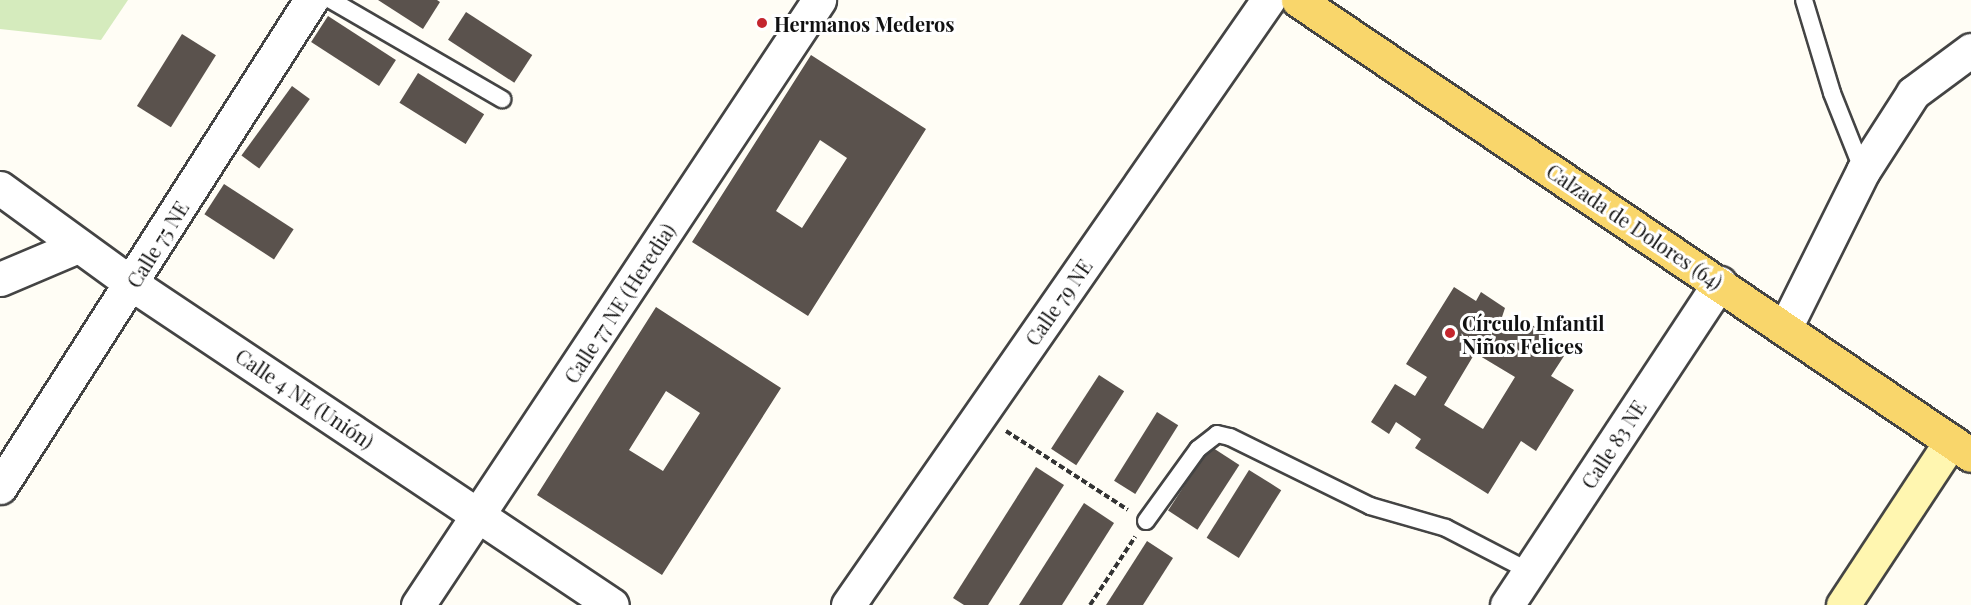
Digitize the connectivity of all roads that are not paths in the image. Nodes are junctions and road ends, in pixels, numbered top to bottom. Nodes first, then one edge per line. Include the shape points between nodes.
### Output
1 (311, 0) edge
2 (331, 0) edge
3 (819, 0) edge
4 (1268, 0) edge
5 (1298, 0) edge
6 (1804, 0) edge
7 (1971, 50) edge
8 (502, 99) dead end
9 (1863, 171) junction
10 (0, 188) edge
11 (78, 246) junction
12 (0, 279) edge
13 (1719, 283) junction
14 (132, 284) junction
15 (1785, 328) junction
16 (1961, 448) edge
17 (0, 487) edge
18 (480, 514) junction
19 (1146, 521) road end
20 (1529, 571) junction
21 (418, 605) edge
22 (612, 605) edge
23 (848, 605) edge
24 (1508, 605) edge
25 (1843, 605) edge

1 - 14 street, Calle 75 NE
2 - 8 lane
3 - 18 street, Calle 77 NE (Heredia)
4 - 23 street, Calle 79 NE
5 - 13 main road, Calzada de Dolores (64)
6 - 9 lane via 1832,93
7 - 9 street via 1913,93
9 - 15 street
10 - 11 street, Calle 4 NE (Unión)
11 - 12 street
11 - 14 street, Calle 4 NE (Unión)
13 - 15 main road, Calzada de Dolores (64)
13 - 20 street, Calle 83 NE
14 - 17 street, Calle 75 NE
14 - 18 street, Calle 4 NE (Unión)
15 - 16 main road, Calzada de Dolores (64)
16 - 25 street
18 - 21 street, Calle 77 NE (Heredia)
18 - 22 street, Calle 4 NE (Unión)
19 - 20 lane via 1198,449 1217,434 1370,507 1446,528
20 - 24 street, Calle 83 NE

